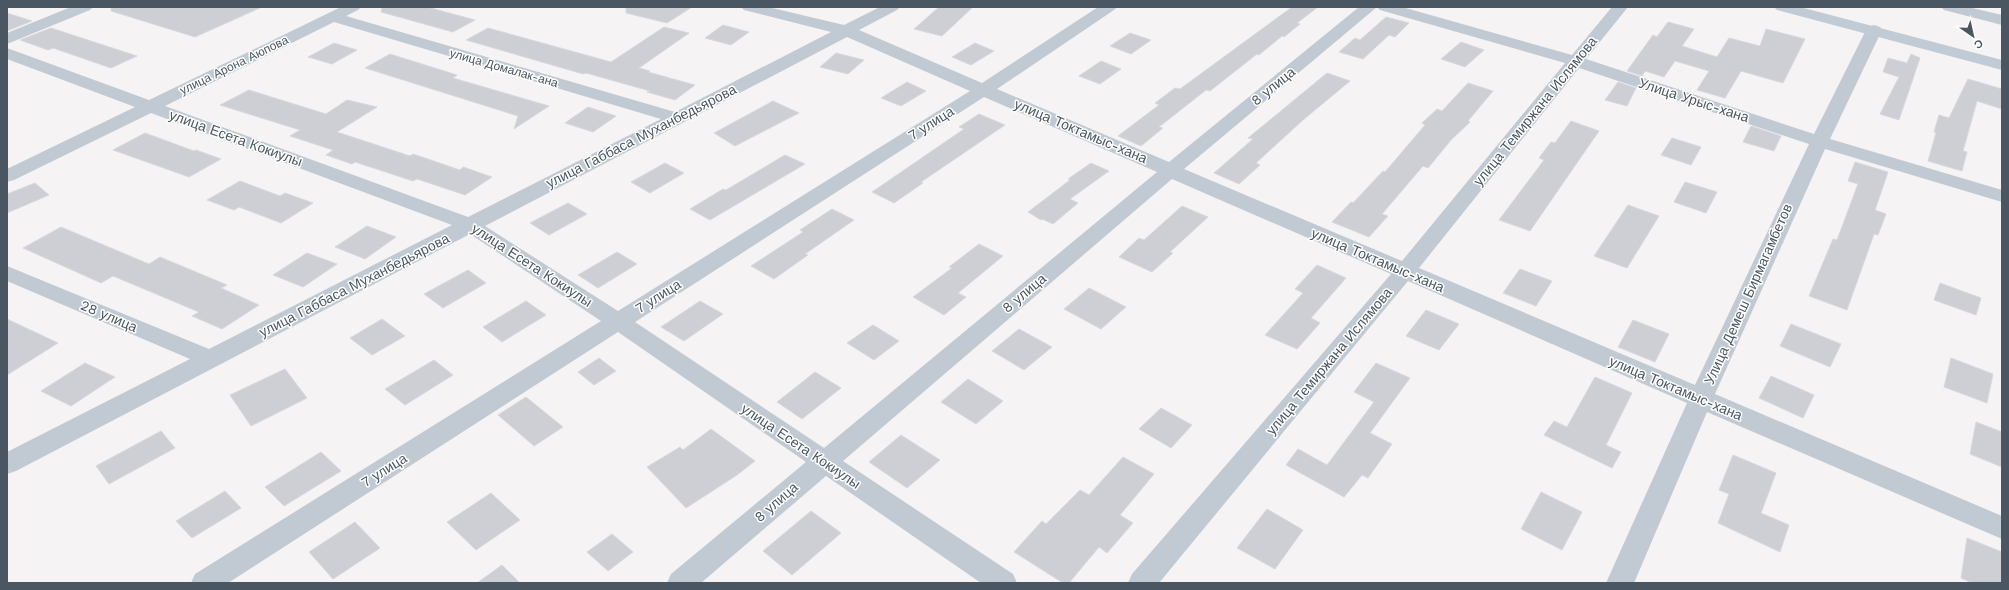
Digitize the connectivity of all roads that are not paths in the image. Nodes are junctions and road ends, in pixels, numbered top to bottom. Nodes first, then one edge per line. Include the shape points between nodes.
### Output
1 (85, 7) edge
2 (353, 7) edge
3 (749, 7) edge
4 (892, 7) edge
5 (1109, 7) edge
6 (1369, 7) edge
7 (1385, 7) edge
8 (1620, 7) edge
9 (1782, 7) edge
10 (1949, 7) edge
11 (332, 17) junction
12 (2002, 20) edge
13 (1874, 30) junction
14 (846, 31) junction
15 (7, 39) edge
16 (7, 53) edge
17 (1575, 62) junction
18 (2002, 65) edge
19 (983, 90) junction
20 (150, 106) junction
21 (676, 118) junction
22 (1818, 141) junction
23 (1171, 170) junction
24 (7, 176) edge
25 (2002, 196) edge
26 (470, 225) junction
27 (1405, 271) junction
28 (7, 273) edge
29 (618, 322) junction
30 (211, 359) junction
31 (1701, 398) junction
32 (823, 461) junction
33 (7, 464) edge
34 (2002, 528) edge
35 (205, 583) edge
36 (681, 583) edge
37 (1003, 583) edge
38 (1142, 583) edge
39 (1620, 583) edge

1 - 15 street
2 - 11 street, улица Арона Аюпова
3 - 14 street, улица Токтамыс-хана
4 - 14 street, улица Габбаса Муханбедьярова
5 - 19 street, 7 улица
6 - 23 street, 8 улица
7 - 17 street, Улица Урыс-хана
8 - 17 street, улица Темиржана Ислямова
9 - 13 street
10 - 12 street
11 - 20 street, улица Арона Аюпова
11 - 21 street, улица Домалак-ана
13 - 18 street
13 - 22 street, Улица Демеш Бирмагамбетов
14 - 19 street, улица Токтамыс-хана
14 - 21 street, улица Габбаса Муханбедьярова
16 - 20 street, улица Есета Кокиулы
17 - 22 street, Улица Урыс-хана
17 - 27 street, улица Темиржана Ислямова
19 - 23 street, улица Токтамыс-хана
19 - 29 street, 7 улица
20 - 24 street, улица Арона Аюпова
20 - 26 street, улица Есета Кокиулы
21 - 26 street, улица Габбаса Муханбедьярова
22 - 25 street, Улица Урыс-хана
22 - 31 street, Улица Демеш Бирмагамбетов
23 - 27 street, улица Токтамыс-хана
23 - 32 street, 8 улица
26 - 29 street, улица Есета Кокиулы
26 - 30 street, улица Габбаса Муханбедьярова
27 - 31 street, улица Токтамыс-хана
27 - 38 street, улица Темиржана Ислямова
28 - 30 street, 28 улица
29 - 32 street, улица Есета Кокиулы
29 - 35 street, 7 улица
30 - 33 street, улица Габбаса Муханбедьярова
31 - 34 street, улица Токтамыс-хана
31 - 39 street, Улица Демеш Бирмагамбетов
32 - 36 street, 8 улица
32 - 37 street, улица Есета Кокиулы

